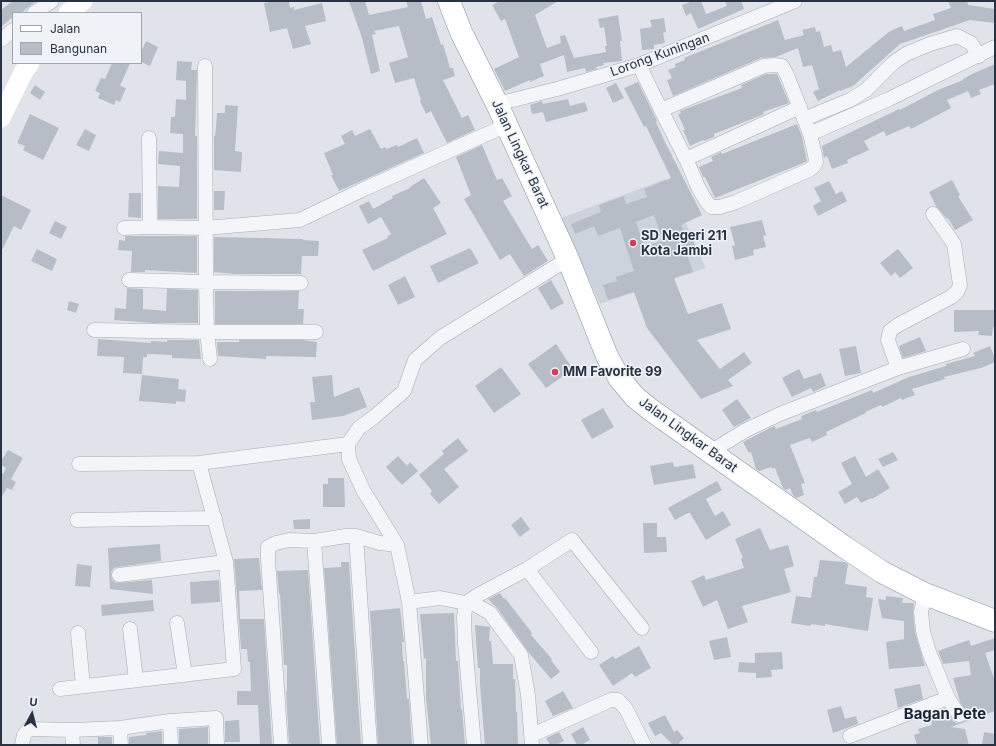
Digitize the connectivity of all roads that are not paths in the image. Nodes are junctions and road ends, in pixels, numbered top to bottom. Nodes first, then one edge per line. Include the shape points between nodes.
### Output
1 (52, 1) edge
2 (83, 1) edge
3 (448, 1) edge
4 (795, 1) edge
5 (36, 12) edge
6 (69, 12) edge
7 (12, 31) edge
8 (1, 40) edge
9 (995, 47) edge
10 (979, 56) junction
11 (29, 64) edge
12 (639, 65) junction
13 (205, 66) dead end
14 (497, 104) junction
15 (661, 110) junction
16 (802, 113) junction
17 (1, 118) edge
18 (507, 125) junction
19 (810, 134) junction
20 (149, 138) dead end
21 (686, 159) junction
22 (933, 214) dead end
23 (150, 227) junction
24 (124, 228) dead end
25 (206, 228) junction
26 (568, 259) junction
27 (129, 280) dead end
28 (206, 282) junction
29 (301, 283) dead end
30 (94, 330) dead end
31 (207, 332) junction
32 (316, 332) dead end
33 (963, 349) dead end
34 (210, 359) dead end
35 (898, 368) junction
36 (348, 444) junction
37 (710, 452) junction
38 (199, 462) junction
39 (79, 464) dead end
40 (215, 518) junction
41 (77, 520) dead end
42 (356, 536) junction
43 (314, 541) junction
44 (398, 545) junction
45 (226, 562) junction
46 (527, 569) junction
47 (119, 575) dead end
48 (925, 594) junction
49 (409, 602) junction
50 (466, 603) junction
51 (995, 621) edge
52 (177, 623) dead end
53 (642, 628) dead end
54 (130, 629) dead end
55 (78, 633) dead end
56 (591, 652) dead end
57 (185, 675) junction
58 (136, 680) junction
59 (83, 686) junction
60 (60, 689) dead end
61 (948, 698) junction
62 (959, 715) dead end
63 (170, 721) junction
64 (120, 728) junction
65 (72, 730) junction
66 (850, 736) dead end
67 (532, 740) edge
68 (22, 745) edge
69 (73, 745) edge
70 (121, 745) edge
71 (171, 745) edge
72 (217, 745) edge
73 (281, 745) edge
74 (329, 745) edge
75 (370, 745) edge
76 (421, 745) edge
77 (474, 745) edge
78 (644, 745) edge

1 - 5 street
2 - 6 street
3 - 14 highway, Jalan Lingkar Barat
4 - 12 street, Lorong Kuningan
7 - 8 street
9 - 10 street
10 - 16 street via 971,43 957,36 930,44 906,54 866,90 850,100
10 - 19 street
11 - 17 street
12 - 14 street, Lorong Kuningan
12 - 15 street
13 - 25 street
14 - 18 highway, Jalan Lingkar Barat
15 - 16 street via 764,66 775,65 784,68
15 - 21 street
16 - 19 street
16 - 21 street
18 - 25 street via 300,220
18 - 26 highway, Jalan Lingkar Barat
19 - 21 street via 816,162 814,166 720,207 711,207 706,201
20 - 23 street
22 - 35 street via 954,244 960,285 951,297 890,331 888,340
23 - 24 street
23 - 25 street
25 - 28 street
26 - 36 street via 440,338 415,360 404,391 359,428
26 - 37 highway, Jalan Lingkar Barat via 606,356 619,378 635,397
27 - 28 street
28 - 29 street
28 - 31 street
30 - 31 street
31 - 32 street
31 - 34 street
33 - 35 street
35 - 37 street via 780,414 746,430
36 - 38 street
36 - 44 street via 349,459 363,490
37 - 48 highway, Jalan Lingkar Barat via 856,555 882,572
38 - 39 street
38 - 40 street
40 - 41 street
40 - 45 street
42 - 43 street
42 - 44 street
42 - 75 street
43 - 73 street via 289,540 268,547
43 - 74 street
44 - 49 street
45 - 47 street
45 - 57 street via 234,670
46 - 50 street
46 - 53 street via 572,540
46 - 56 street
48 - 51 highway, Jalan Lingkar Barat
48 - 61 street via 921,612 922,631
49 - 50 street via 440,598
49 - 76 street
50 - 67 street via 490,613 521,655
50 - 77 street via 464,643
52 - 57 street
54 - 58 street
55 - 59 street
57 - 58 street
58 - 59 street
59 - 60 street
61 - 62 street
61 - 66 street
63 - 64 street
63 - 71 street
63 - 72 street via 216,718
64 - 65 street
64 - 70 street
65 - 68 street via 29,729 24,735
65 - 69 street
67 - 78 street via 611,700 618,700 626,709

